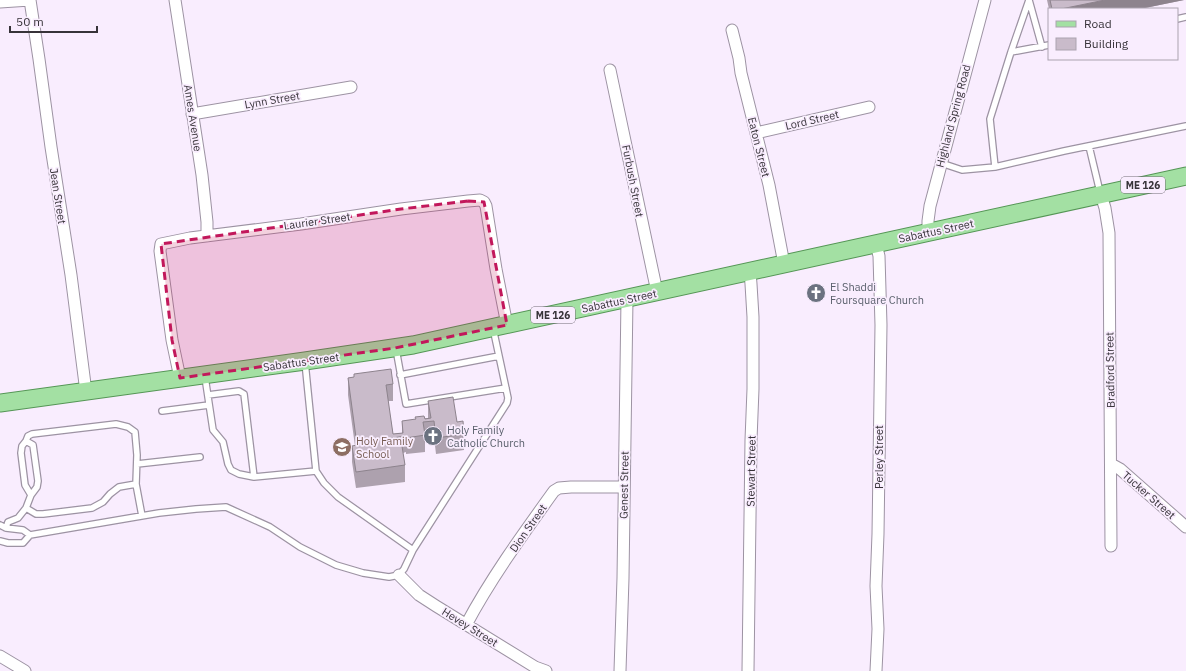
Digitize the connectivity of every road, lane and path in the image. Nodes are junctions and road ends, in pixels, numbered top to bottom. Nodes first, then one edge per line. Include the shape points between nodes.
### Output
1 (30, 0) edge
2 (175, 0) edge
3 (985, 0) edge
4 (1029, 0) edge
5 (0, 2) edge
6 (732, 30) dead end
7 (1048, 45) edge
8 (1042, 47) junction
9 (1011, 52) junction
10 (610, 70) dead end
11 (351, 87) dead end
12 (869, 107) dead end
13 (192, 114) junction
14 (1186, 126) edge
15 (756, 133) junction
16 (1088, 146) junction
17 (941, 163) junction
18 (995, 167) junction
19 (1186, 176) edge
20 (1101, 195) junction
21 (928, 233) junction
22 (207, 236) junction
23 (876, 244) junction
24 (784, 264) junction
25 (750, 272) junction
26 (657, 292) junction
27 (626, 299) junction
28 (500, 327) junction
29 (395, 348) junction
30 (499, 356) junction
31 (305, 361) junction
32 (205, 375) junction
33 (400, 375) junction
34 (180, 378) junction
35 (506, 388) junction
36 (86, 392) junction
37 (208, 395) junction
38 (0, 403) edge
39 (209, 405) junction
40 (162, 411) dead end
41 (26, 441) junction
42 (200, 457) dead end
43 (137, 464) junction
44 (1111, 464) junction
45 (316, 471) junction
46 (254, 477) junction
47 (136, 484) junction
48 (623, 487) junction
49 (31, 494) junction
50 (26, 508) junction
51 (142, 516) junction
52 (0, 525) edge
53 (1186, 527) edge
54 (6, 528) junction
55 (30, 535) junction
56 (0, 541) edge
57 (1111, 546) dead end
58 (413, 550) junction
59 (399, 575) junction
60 (466, 625) junction
61 (0, 656) edge
62 (25, 671) edge
63 (546, 671) edge
64 (620, 671) edge
65 (748, 671) edge
66 (876, 671) edge

1 - 5 street
1 - 36 street, Jean Street
2 - 13 street, Ames Avenue
3 - 17 street, Highland Spring Road
4 - 8 lane
4 - 9 lane
6 - 15 street, Eaton Street
7 - 8 lane
8 - 9 lane
9 - 18 lane via 990,119
10 - 26 street, Furbush Street
11 - 13 street, Lynn Street
12 - 15 street, Lord Street
13 - 22 street, Ames Avenue via 202,175
14 - 16 lane
15 - 24 street, Eaton Street
16 - 18 lane
16 - 20 lane
17 - 18 lane via 962,170
17 - 21 street, Highland Spring Road via 930,206
19 - 20 main road, Sabattus Street / ME 126
20 - 21 main road, Sabattus Street / ME 126
20 - 44 street, Bradford Street via 1109,233
21 - 23 main road, Sabattus Street / ME 126
22 - 28 street, Laurier Street via 480,200 486,206 496,269
22 - 34 street, Laurier Street via 165,242 160,247 172,340
23 - 24 main road, Sabattus Street / ME 126
23 - 66 street, Perley Street via 879,256 881,325
24 - 25 main road, Sabattus Street / ME 126
25 - 26 main road, Sabattus Street / ME 126
25 - 65 street, Stewart Street via 753,390
26 - 27 main road, Sabattus Street / ME 126
27 - 28 main road, Sabattus Street / ME 126
27 - 48 street, Genest Street
28 - 29 main road, Sabattus Street / ME 126
28 - 30 lane
29 - 31 main road, Sabattus Street / ME 126
29 - 33 lane
30 - 33 lane
30 - 35 lane
31 - 32 main road, Sabattus Street / ME 126
31 - 45 lane
32 - 34 main road, Sabattus Street / ME 126
32 - 37 lane
33 - 35 lane via 406,404
34 - 36 main road, Sabattus Street / ME 126
35 - 58 lane via 507,403
36 - 38 main road, Sabattus Street / ME 126
37 - 39 lane
37 - 46 lane via 239,390 244,394
39 - 40 lane
39 - 46 lane via 213,430 223,442 231,470
41 - 43 lane via 32,434 116,424 136,432
41 - 49 lane via 21,453 25,485
41 - 49 lane via 33,445 38,481
42 - 43 lane
43 - 47 lane
44 - 53 street, Tucker Street
44 - 57 street, Bradford Street
45 - 46 lane
45 - 58 lane via 338,497
47 - 50 lane via 120,487 92,508 43,514 36,514
47 - 51 lane
48 - 60 street, Dion Street via 571,487 554,491 505,560
48 - 64 street, Genest Street
49 - 50 lane
50 - 54 lane via 18,518 8,522
51 - 55 lane
51 - 59 lane via 226,507 270,527 300,547 336,565 363,573 389,577
52 - 54 lane
54 - 55 lane via 23,530
55 - 56 lane via 23,543
58 - 59 lane
59 - 60 street, Hevey Street via 419,595
60 - 63 street, Hevey Street via 535,667
61 - 62 street

